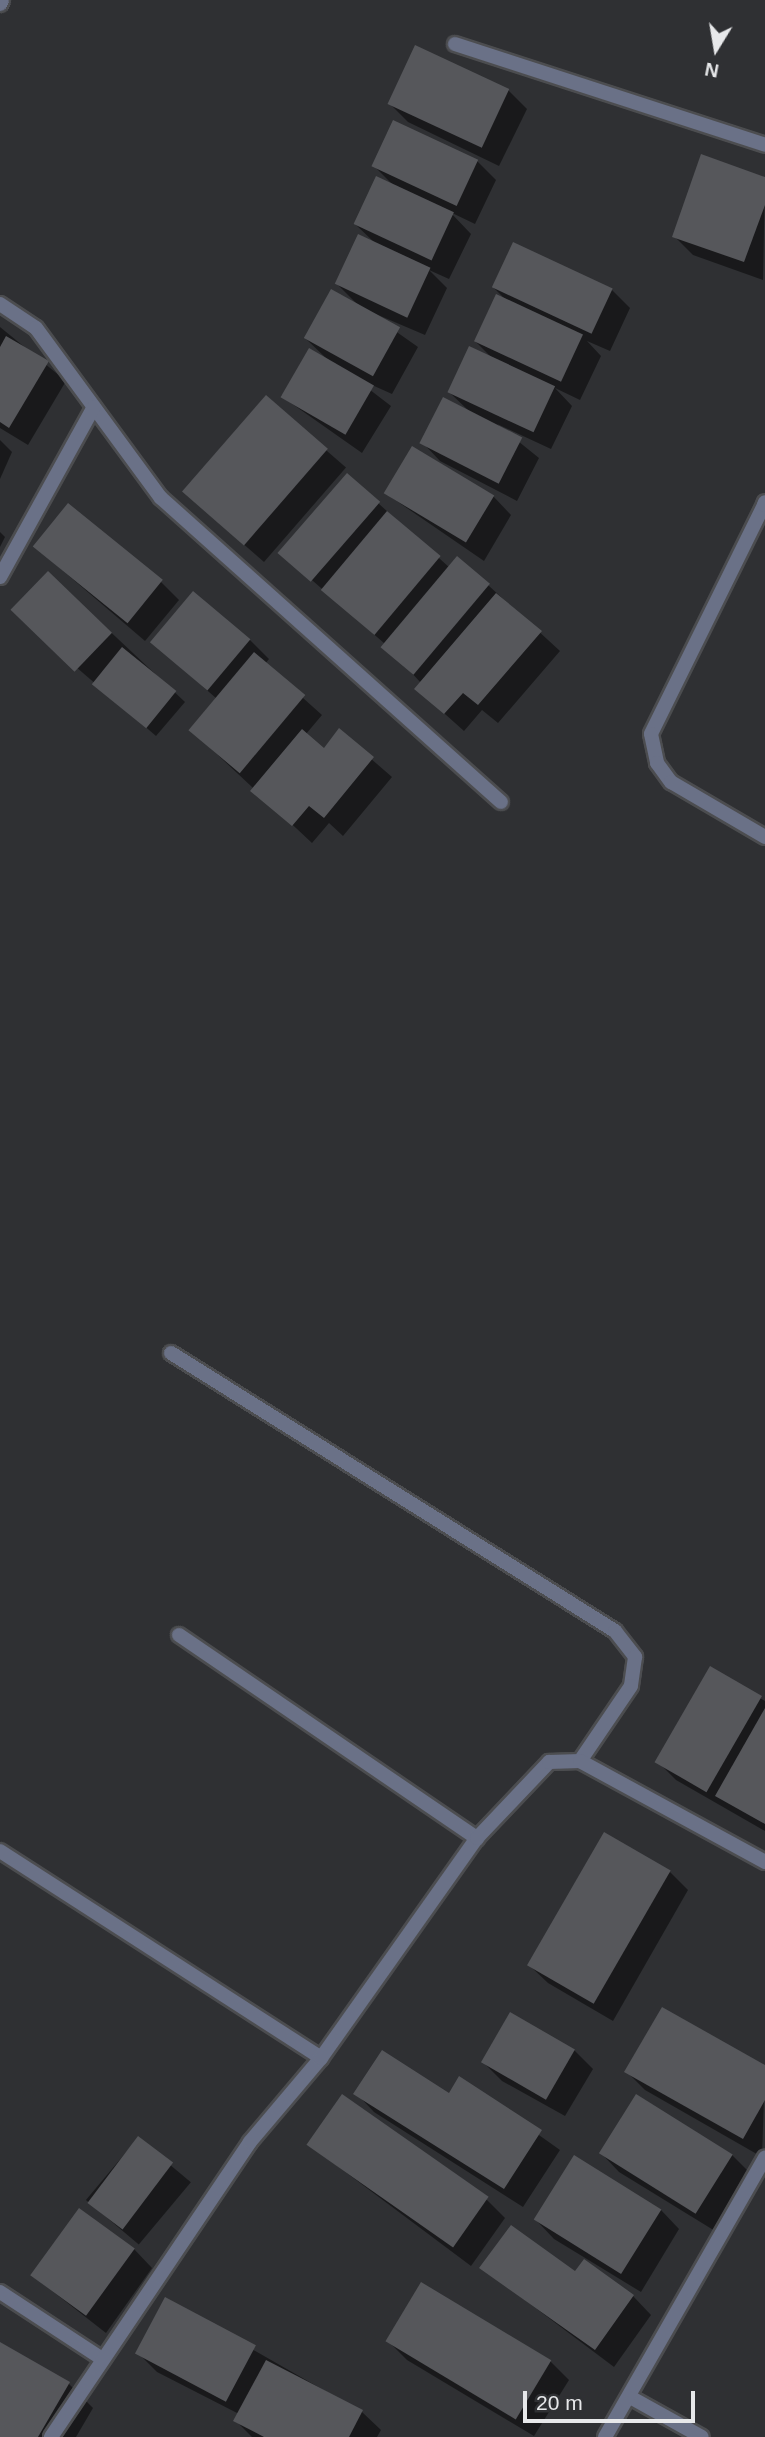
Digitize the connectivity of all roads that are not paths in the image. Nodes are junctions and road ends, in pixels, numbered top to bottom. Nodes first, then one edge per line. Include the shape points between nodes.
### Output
1 (455, 44) dead end
2 (765, 145) edge
3 (0, 304) edge
4 (94, 407) junction
5 (764, 503) edge
6 (0, 577) edge
7 (501, 802) dead end
8 (765, 837) edge
9 (170, 1353) dead end
10 (179, 1636) dead end
11 (580, 1761) junction
12 (477, 1838) junction
13 (0, 1852) edge
14 (765, 1862) edge
15 (321, 2058) junction
16 (765, 2158) edge
17 (0, 2292) edge
18 (101, 2358) junction
19 (630, 2398) junction
20 (51, 2437) edge
21 (605, 2437) edge
22 (702, 2437) edge

1 - 2 street
3 - 4 street via 36,328
4 - 6 street
4 - 7 street via 161,498
5 - 8 street via 651,734 657,763 671,782
9 - 11 street via 615,1631 635,1657 631,1686
10 - 12 street
11 - 12 street via 549,1762
11 - 14 street
12 - 15 street
13 - 15 street
15 - 18 street via 250,2142
16 - 19 street
17 - 18 street
18 - 20 street
19 - 21 street
19 - 22 street

